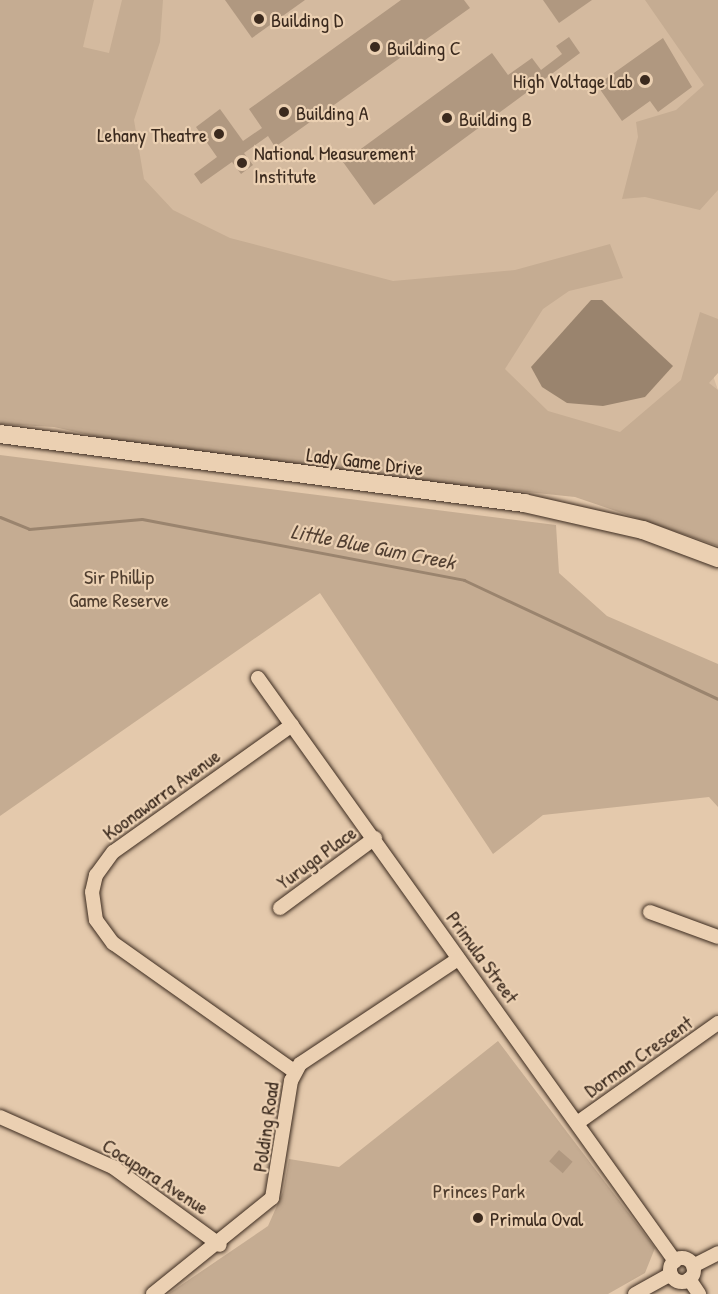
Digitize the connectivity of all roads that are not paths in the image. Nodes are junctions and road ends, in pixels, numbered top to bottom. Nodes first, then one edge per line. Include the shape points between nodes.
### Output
1 (0, 434) edge
2 (718, 558) edge
3 (258, 678) dead end
4 (292, 725) junction
5 (375, 838) junction
6 (280, 908) dead end
7 (650, 912) dead end
8 (718, 937) edge
9 (458, 959) junction
10 (718, 1023) edge
11 (294, 1071) junction
12 (0, 1117) edge
13 (580, 1121) junction
14 (220, 1245) junction
15 (718, 1253) edge
16 (673, 1268) junction
17 (692, 1273) junction
18 (153, 1294) edge
19 (635, 1294) edge
20 (699, 1294) edge

1 - 2 main road, Lady Game Drive via 524,503 643,530
3 - 4 street, Primula Street
4 - 5 street, Primula Street
4 - 11 street, Koonawarra Avenue via 113,852 96,875 92,901 100,929 113,944
5 - 6 street, Yuruga Place
5 - 9 street, Primula Street
7 - 8 street
9 - 11 street, Polding Road
9 - 13 street, Primula Street
10 - 13 street, Dorman Crescent
11 - 14 street, Polding Road via 272,1198
12 - 14 street, Cocupara Avenue via 113,1167
13 - 16 street, Primula Street
14 - 18 street, Polding Road
15 - 17 street
16 - 17 street via 679,1281
16 - 17 street via 684,1258
16 - 19 street
17 - 20 street

